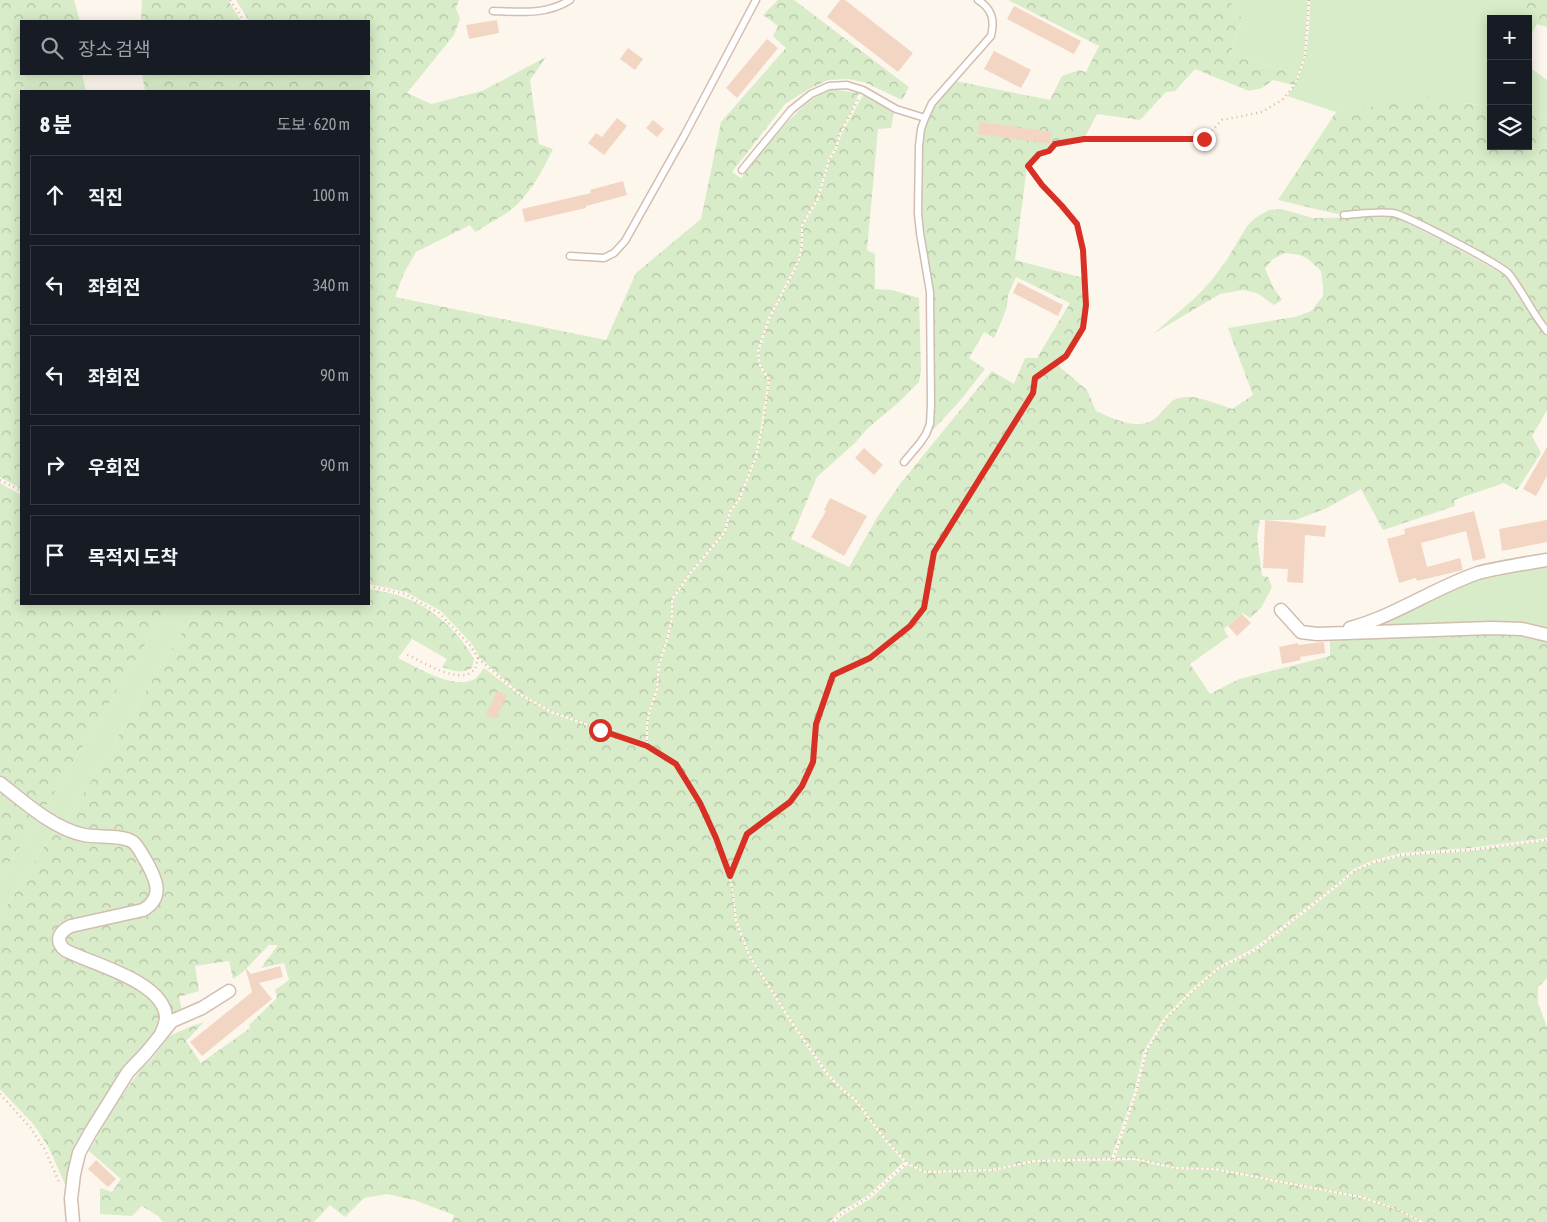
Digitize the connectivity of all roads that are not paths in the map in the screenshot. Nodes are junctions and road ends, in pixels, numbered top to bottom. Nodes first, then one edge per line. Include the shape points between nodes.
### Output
1 (570, 0) edge
2 (756, 0) edge
3 (978, 0) edge
4 (493, 12) dead end
5 (925, 118) junction
6 (742, 170) dead end
7 (1344, 215) dead end
8 (570, 256) dead end
9 (1547, 331) edge
10 (904, 462) dead end
11 (1547, 560) edge
12 (1280, 610) dead end
13 (1317, 634) junction
14 (1547, 635) edge
15 (0, 783) edge
16 (229, 991) dead end
17 (160, 1036) junction
18 (73, 1222) edge

1 - 4 lane via 536,12
2 - 8 lane via 625,242 604,258
3 - 5 lane via 990,12 994,28 992,36 932,103
5 - 6 lane via 896,109 863,90 847,85 829,86 811,94 791,110
5 - 10 lane via 919,146 918,213 930,292 930,424
7 - 9 lane via 1395,213 1507,272
11 - 13 street via 1479,573 1364,624
12 - 13 street via 1301,632
13 - 14 street via 1491,628 1522,629
15 - 17 street via 41,815 64,828 83,835 125,839 137,847 156,880 152,903 143,910 71,926 61,932 58,941 65,950 134,981 154,994 166,1016
16 - 17 street via 172,1021
17 - 18 street via 128,1072 79,1153 71,1199

